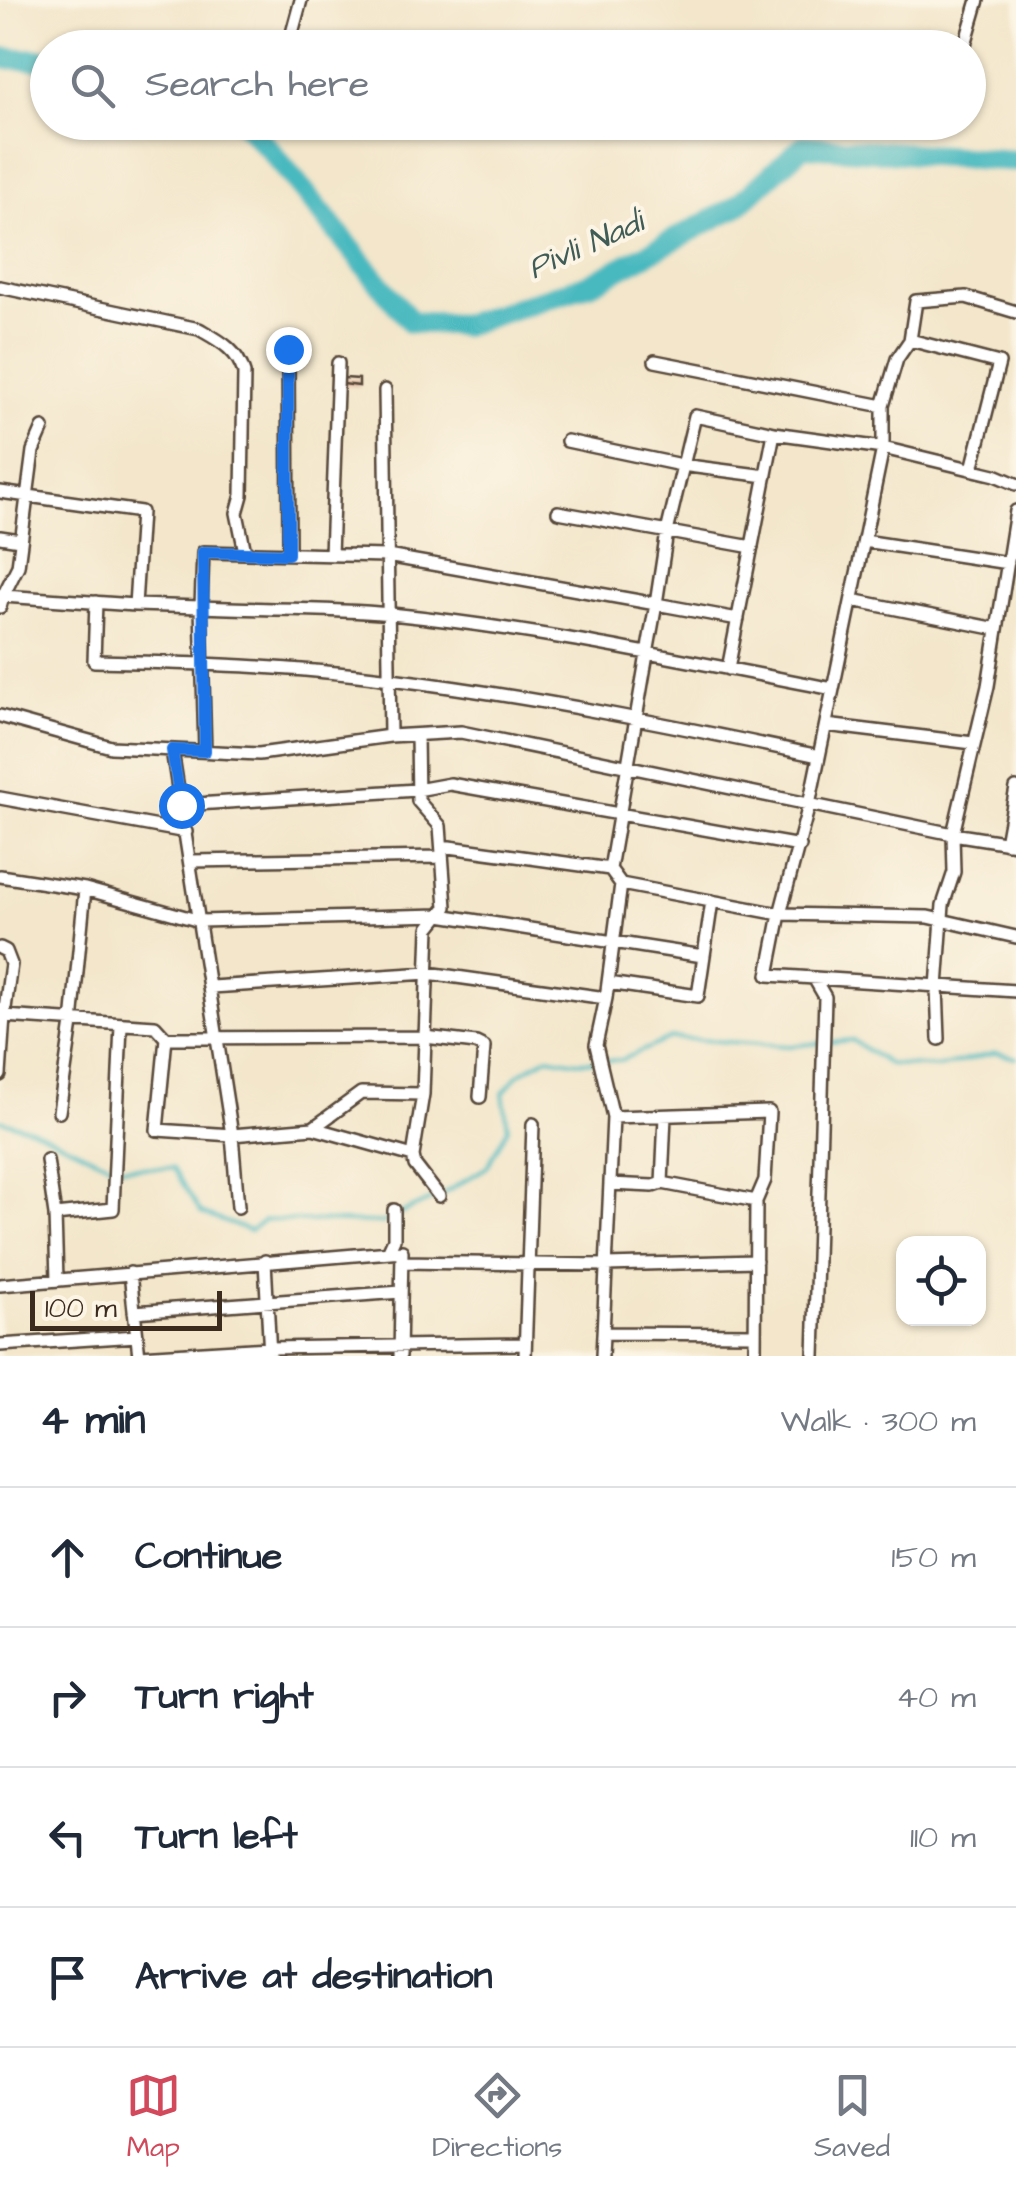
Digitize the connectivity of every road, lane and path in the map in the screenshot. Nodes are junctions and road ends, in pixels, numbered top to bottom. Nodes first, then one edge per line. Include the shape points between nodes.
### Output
1 (301, 0) edge
2 (978, 0) edge
3 (293, 30) edge
4 (969, 30) edge
5 (0, 286) edge
6 (1016, 312) edge
7 (910, 340) junction
8 (288, 349) dead end
9 (655, 361) dead end
10 (338, 363) dead end
11 (385, 390) dead end
12 (883, 406) junction
13 (43, 428) dead end
14 (774, 433) junction
15 (567, 440) dead end
16 (883, 448) junction
17 (680, 465) junction
18 (972, 469) junction
19 (766, 476) junction
20 (1016, 484) edge
21 (0, 492) edge
22 (25, 495) junction
23 (1016, 511) edge
24 (558, 512) dead end
25 (666, 532) junction
26 (0, 538) edge
27 (20, 540) junction
28 (864, 541) junction
29 (752, 546) junction
30 (245, 552) junction
31 (288, 554) junction
32 (331, 555) junction
33 (388, 556) junction
34 (1008, 562) junction
35 (1, 599) edge
36 (852, 600) junction
37 (96, 602) junction
38 (656, 604) junction
39 (135, 605) junction
40 (201, 608) junction
41 (388, 614) junction
42 (738, 618) junction
43 (997, 629) junction
44 (647, 654) junction
45 (203, 663) junction
46 (728, 669) junction
47 (389, 678) junction
48 (833, 689) junction
49 (0, 716) edge
50 (636, 717) junction
51 (826, 725) junction
52 (416, 735) junction
53 (390, 736) junction
54 (974, 743) junction
55 (172, 750) junction
56 (205, 751) junction
57 (819, 756) junction
58 (627, 767) junction
59 (1016, 788) edge
60 (417, 790) junction
61 (0, 798) edge
62 (809, 804) junction
63 (181, 805) junction
64 (620, 813) junction
65 (186, 832) junction
66 (953, 834) junction
67 (1011, 844) edge
68 (800, 846) junction
69 (442, 851) junction
70 (190, 862) junction
71 (610, 869) junction
72 (0, 876) edge
73 (621, 884) junction
74 (86, 889) junction
75 (712, 901) junction
76 (780, 914) junction
77 (440, 915) junction
78 (943, 920) junction
79 (200, 921) junction
80 (1016, 937) edge
81 (612, 944) junction
82 (0, 948) edge
83 (703, 956) junction
84 (428, 973) junction
85 (814, 978) junction
86 (608, 983) junction
87 (211, 986) junction
88 (937, 987) junction
89 (1016, 991) edge
90 (606, 998) junction
91 (4, 1016) junction
92 (72, 1023) junction
93 (121, 1025) junction
94 (426, 1037) junction
95 (166, 1038) junction
96 (217, 1038) junction
97 (939, 1039) dead end
98 (0, 1075) edge
99 (423, 1094) junction
100 (480, 1096) dead end
101 (59, 1112) dead end
102 (664, 1116) junction
103 (613, 1117) junction
104 (533, 1124) dead end
105 (314, 1128) junction
106 (232, 1135) junction
107 (412, 1156) junction
108 (47, 1160) dead end
109 (662, 1183) junction
110 (610, 1184) junction
111 (439, 1196) dead end
112 (756, 1201) junction
113 (238, 1207) dead end
114 (394, 1210) dead end
115 (55, 1215) junction
116 (388, 1252) junction
117 (265, 1261) junction
118 (756, 1261) junction
119 (402, 1262) junction
120 (528, 1264) junction
121 (606, 1265) junction
122 (130, 1273) junction
123 (57, 1280) junction
124 (0, 1286) edge
125 (401, 1292) junction
126 (267, 1302) junction
127 (134, 1312) junction
128 (603, 1333) junction
129 (755, 1334) junction
130 (136, 1336) junction
131 (0, 1345) edge
132 (36, 1349) edge
133 (524, 1350) edge
134 (400, 1351) edge
135 (270, 1352) edge
136 (139, 1356) edge
137 (602, 1356) edge
138 (755, 1356) edge
139 (814, 1356) edge

1 - 3 street
2 - 4 street
5 - 30 street via 200,329 228,346 244,373 237,513
6 - 7 street via 966,297 916,301
7 - 12 street
7 - 18 street via 999,362
8 - 31 street
9 - 12 street
10 - 32 street
11 - 33 street
12 - 16 street
13 - 22 street
14 - 16 street
14 - 17 street via 695,416
14 - 19 street
15 - 17 street
16 - 18 street
16 - 28 street
17 - 19 street
17 - 25 street
18 - 20 street
19 - 29 street
21 - 22 street
22 - 27 street
22 - 39 street via 141,512
23 - 34 street
24 - 25 street
25 - 29 street
25 - 38 street
26 - 27 street
27 - 35 street via 18,566
28 - 34 street
28 - 36 street
29 - 42 street
30 - 31 street
30 - 40 street via 203,552
31 - 32 street
32 - 33 street
33 - 38 street
33 - 41 street
34 - 43 street
35 - 37 street
36 - 43 street
36 - 48 street
37 - 39 street
37 - 45 street via 94,661
38 - 42 street
38 - 44 street
39 - 40 street
40 - 41 street
40 - 45 street
41 - 44 street
41 - 47 street
42 - 46 street
43 - 54 street
44 - 46 street
44 - 50 street
45 - 47 street
45 - 56 street
46 - 48 street
47 - 50 street
47 - 53 street
48 - 51 street
49 - 55 street via 111,747
50 - 57 street
50 - 58 street
51 - 54 street
51 - 57 street
52 - 53 street
52 - 58 street via 461,732
52 - 60 street
53 - 56 street via 259,754
54 - 66 street
55 - 56 street
55 - 63 street
57 - 62 street
58 - 62 street
58 - 64 street
59 - 67 street
60 - 63 street
60 - 64 street via 450,784
60 - 69 street via 418,801 440,826
61 - 65 street
62 - 66 street
62 - 68 street
63 - 65 street
64 - 68 street
64 - 71 street
65 - 70 street
66 - 67 street
66 - 78 street via 954,872
68 - 76 street
69 - 70 street
69 - 71 street
69 - 77 street via 446,907
70 - 79 street
71 - 73 street
72 - 74 street
73 - 75 street
73 - 81 street
74 - 79 street
74 - 92 street
75 - 76 street
75 - 83 street
76 - 78 street
76 - 85 street via 768,975
77 - 79 street
77 - 81 street
77 - 84 street via 430,928
78 - 80 street
78 - 88 street
79 - 87 street
81 - 83 street
81 - 86 street
82 - 91 street via 11,964
83 - 86 street via 698,996
84 - 87 street
84 - 90 street
84 - 94 street
85 - 88 street
85 - 139 street via 824,997
86 - 90 street
87 - 96 street
88 - 89 street
88 - 97 street
90 - 103 street via 596,1045
91 - 92 street
91 - 98 street
92 - 93 street
92 - 101 street
93 - 95 street via 155,1026
93 - 115 street via 113,1209
94 - 96 street
94 - 99 street
94 - 100 street via 484,1047
95 - 96 street
95 - 106 street via 158,1130
96 - 106 street
99 - 105 street via 360,1093
99 - 107 street
102 - 103 street
102 - 109 street
102 - 112 street via 769,1112 765,1180
103 - 110 street
104 - 120 street
105 - 106 street
105 - 107 street
106 - 113 street
107 - 111 street
108 - 115 street
109 - 110 street
109 - 112 street
110 - 121 street
112 - 118 street
114 - 116 street
115 - 123 street
116 - 117 street
116 - 119 street via 402,1250
117 - 122 street
117 - 126 street
118 - 121 street
118 - 129 street
119 - 120 street
119 - 125 street
120 - 121 street
120 - 133 street
121 - 128 street
122 - 123 street
122 - 127 street
123 - 124 street
125 - 126 street
125 - 134 street
126 - 127 street
126 - 135 street
127 - 130 street
128 - 129 street
128 - 137 street
129 - 138 street
130 - 132 street
130 - 136 street
131 - 132 street
133 - 134 street
134 - 135 street
135 - 136 street

